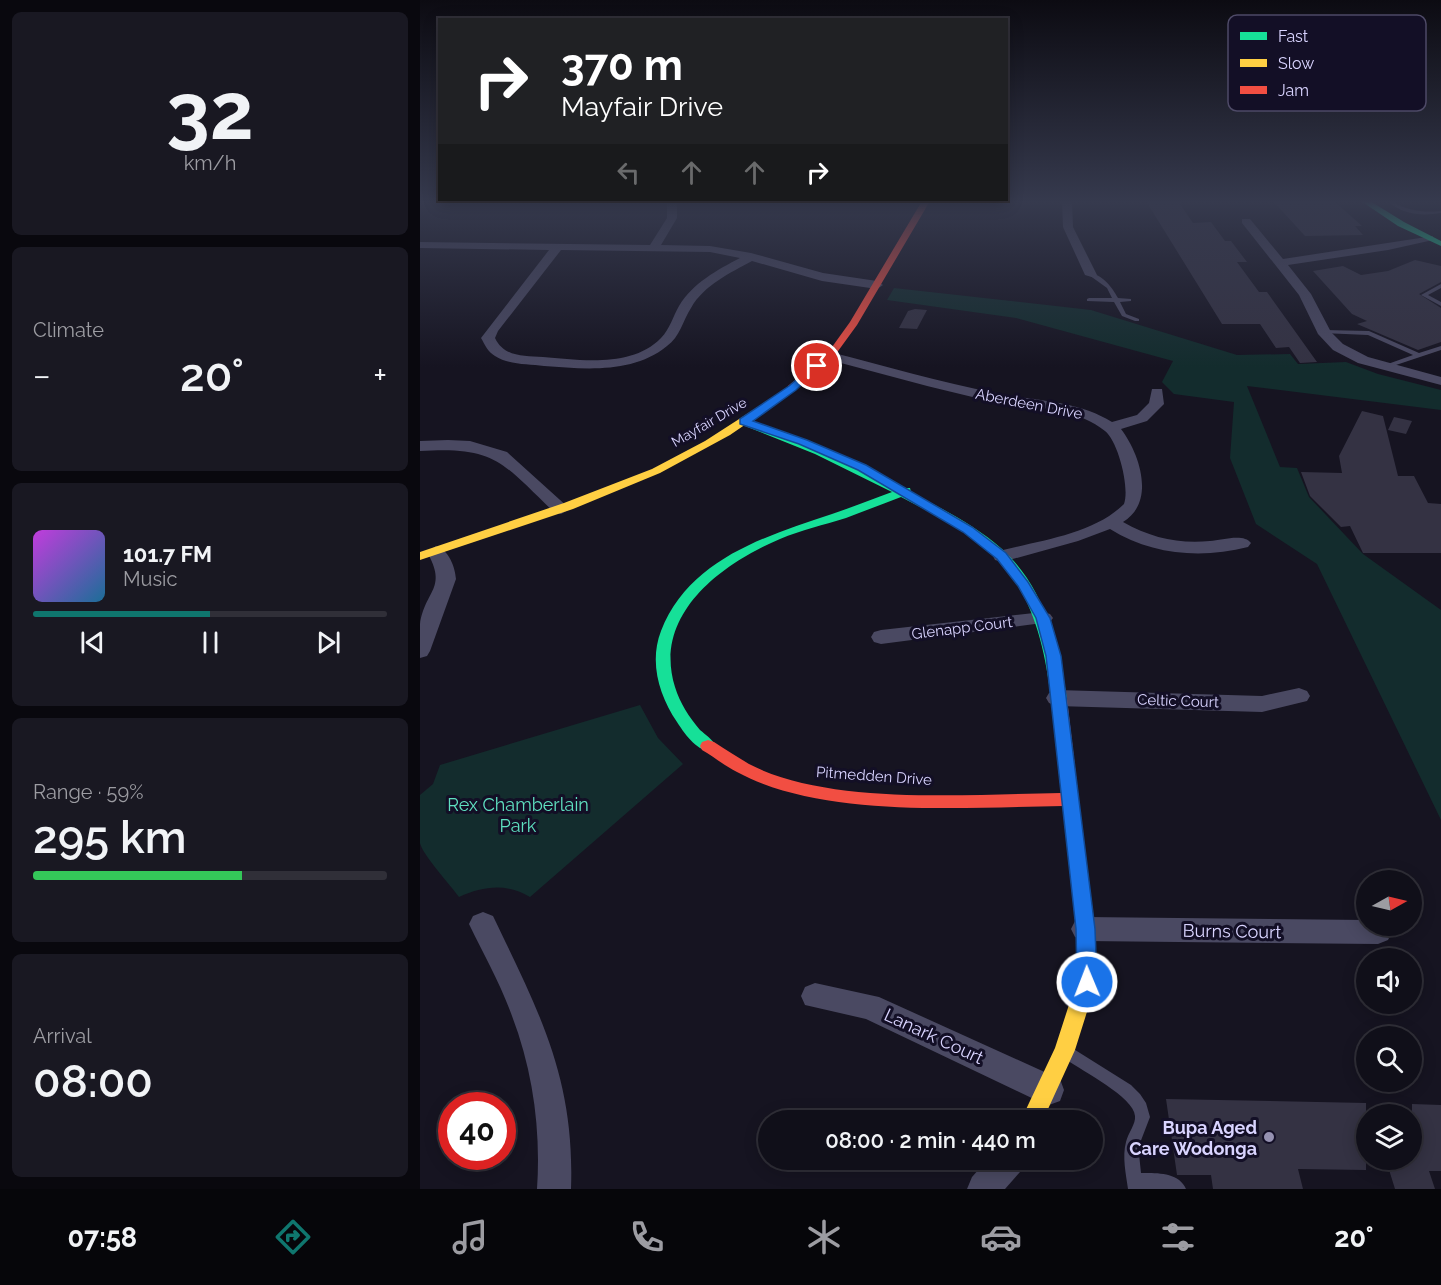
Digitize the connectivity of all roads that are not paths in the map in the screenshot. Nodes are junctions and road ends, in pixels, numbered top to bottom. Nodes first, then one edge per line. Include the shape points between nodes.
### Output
1 (550, 256) edge
2 (751, 256) edge
3 (753, 256) edge
4 (894, 256) edge
5 (1082, 256) edge
6 (1275, 256) edge
7 (1324, 256) edge
8 (1280, 263) junction
9 (1091, 275) joint
10 (878, 285) junction
11 (1441, 286) edge
12 (1089, 300) dead end
13 (1115, 300) junction
14 (1129, 300) dead end
15 (1441, 304) edge
16 (1137, 320) dead end
17 (1324, 332) junction
18 (1441, 348) edge
19 (1419, 355) junction
20 (830, 356) junction
21 (1387, 366) junction
22 (1441, 381) edge
23 (1156, 392) dead end
24 (744, 422) junction
25 (1110, 427) junction
26 (420, 446) edge
27 (906, 491) junction
28 (561, 509) junction
29 (1112, 523) junction
30 (1242, 543) dead end
31 (428, 554) edge
32 (1002, 556) junction
33 (1043, 618) junction
34 (881, 637) dead end
35 (420, 651) edge
36 (1299, 696) dead end
37 (1057, 698) junction
38 (1069, 798) junction
39 (483, 924) dead end
40 (1085, 929) junction
41 (1356, 933) edge
42 (815, 996) dead end
43 (1065, 1050) junction
44 (1048, 1090) junction
45 (1037, 1110) edge
46 (1000, 1170) edge
47 (1135, 1185) edge
48 (554, 1189) edge
49 (984, 1189) edge
50 (1179, 1189) edge

1 - 2 street via 492,330 490,346 499,354 522,360 583,364 605,364 642,355 669,338 697,291
3 - 10 street via 822,277
4 - 10 street, Mayfair Drive
5 - 9 street
6 - 8 street
7 - 8 street
8 - 17 street via 1305,294
9 - 13 lane via 1109,287
10 - 20 street, Mayfair Drive
11 - 15 lane via 1424,295
12 - 13 lane
13 - 14 lane
13 - 16 lane via 1124,315
17 - 19 lane via 1369,333
17 - 21 street via 1338,347
18 - 19 lane
19 - 21 lane
20 - 24 street, Mayfair Drive
20 - 25 street, Aberdeen Drive via 1010,401 1075,410
21 - 22 street
23 - 25 street via 1156,405 1150,413
24 - 27 street via 862,467
24 - 28 street, Mayfair Drive via 657,470
25 - 29 street via 1124,445 1135,492 1133,505
26 - 28 street via 463,444 489,449 514,463
27 - 32 street
27 - 38 street, Pitmedden Drive via 770,538 719,567 699,584 674,615 662,649 667,690 682,721 735,766 784,784 843,794 904,797
28 - 31 street, Mayfair Drive
29 - 30 street via 1153,544 1211,547
29 - 32 street
31 - 35 street via 446,568 446,579
32 - 33 street
33 - 34 street, Glenapp Court
33 - 37 street via 1054,656
36 - 37 street, Celtic Court via 1262,704
37 - 38 street
38 - 40 street
39 - 48 street via 519,996 541,1061 553,1126
40 - 41 street, Burns Court
40 - 43 street via 1087,982
42 - 44 street, Lanark Court via 869,1006
43 - 44 street
43 - 47 lane via 1140,1104 1142,1120 1132,1152
44 - 45 street
46 - 49 street
47 - 50 lane via 1164,1181

